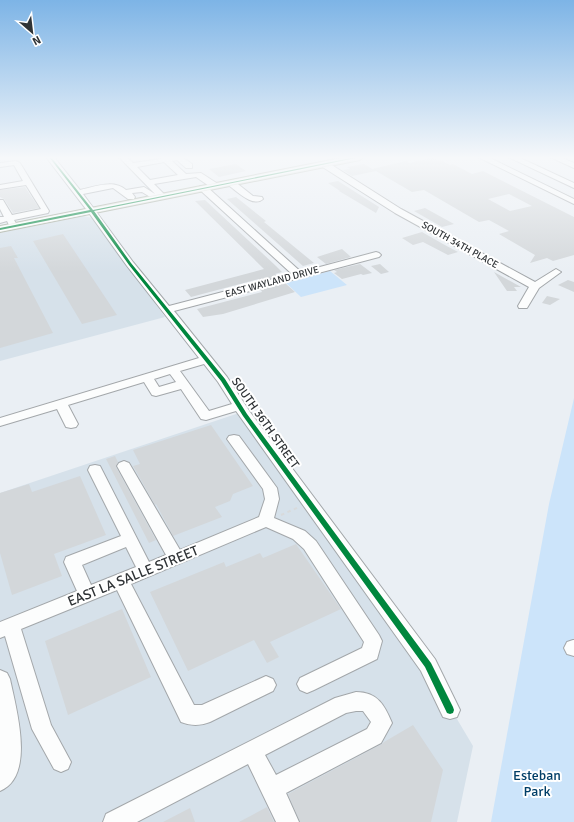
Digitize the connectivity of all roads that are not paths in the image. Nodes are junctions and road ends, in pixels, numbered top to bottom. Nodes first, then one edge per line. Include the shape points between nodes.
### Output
1 (36, 195) edge
2 (80, 195) edge
3 (129, 195) edge
4 (155, 195) edge
5 (167, 195) edge
6 (211, 195) edge
7 (248, 195) edge
8 (376, 195) edge
9 (560, 195) edge
10 (159, 197) junction
11 (259, 199) dead end
12 (0, 202) edge
13 (136, 202) junction
14 (574, 202) edge
15 (92, 210) junction
16 (0, 220) edge
17 (11, 222) junction
18 (0, 229) edge
19 (376, 255) dead end
20 (556, 272) dead end
21 (299, 275) junction
22 (535, 286) junction
23 (523, 306) dead end
24 (167, 310) junction
25 (207, 360) junction
26 (174, 369) junction
27 (147, 378) junction
28 (183, 384) junction
29 (61, 404) junction
30 (239, 406) junction
31 (0, 422) edge
32 (71, 424) dead end
33 (234, 439) dead end
34 (124, 466) dead end
35 (95, 470) dead end
36 (266, 521) junction
37 (130, 539) junction
38 (176, 558) junction
39 (146, 571) junction
40 (121, 581) junction
41 (87, 595) junction
42 (3, 628) edge
43 (0, 679) edge
44 (308, 684) dead end
45 (266, 685) dead end
46 (450, 710) dead end
47 (252, 751) junction
48 (61, 762) dead end
49 (0, 780) edge
50 (272, 789) junction
51 (114, 822) edge
52 (288, 822) edge

1 - 17 street via 44,211
2 - 15 street, SOUTH 36TH STREET
3 - 13 street
4 - 10 street
5 - 10 main road
6 - 21 street
7 - 11 street
8 - 22 street, SOUTH 34TH PLACE via 398,211
9 - 14 street
10 - 13 main road
12 - 17 street
13 - 15 main road
15 - 17 main road
15 - 24 street, SOUTH 36TH STREET
16 - 17 street
17 - 18 main road
19 - 21 street, EAST WAYLAND DRIVE
20 - 22 street
21 - 24 street, EAST WAYLAND DRIVE
22 - 23 street
24 - 25 street, SOUTH 36TH STREET
25 - 26 street
25 - 30 street, SOUTH 36TH STREET
26 - 27 street
26 - 28 street
27 - 28 street via 156,392
27 - 29 street
28 - 30 street via 206,416
29 - 31 street
29 - 32 street
30 - 46 street, SOUTH 36TH STREET via 428,665
33 - 36 street via 270,488 272,499
34 - 38 street
35 - 37 street
36 - 38 street, EAST LA SALLE STREET
36 - 44 street via 299,535 310,545 373,641 370,654
37 - 39 street
37 - 41 street via 72,562
38 - 39 street, EAST LA SALLE STREET
39 - 40 street, EAST LA SALLE STREET
40 - 41 street, EAST LA SALLE STREET
40 - 45 street via 188,715 203,715
41 - 42 street, EAST LA SALLE STREET
42 - 48 street via 42,729
43 - 49 street via 11,729 8,771
47 - 50 street
47 - 50 street via 342,705 364,701 377,709 382,723 374,736
47 - 51 street
50 - 52 street

